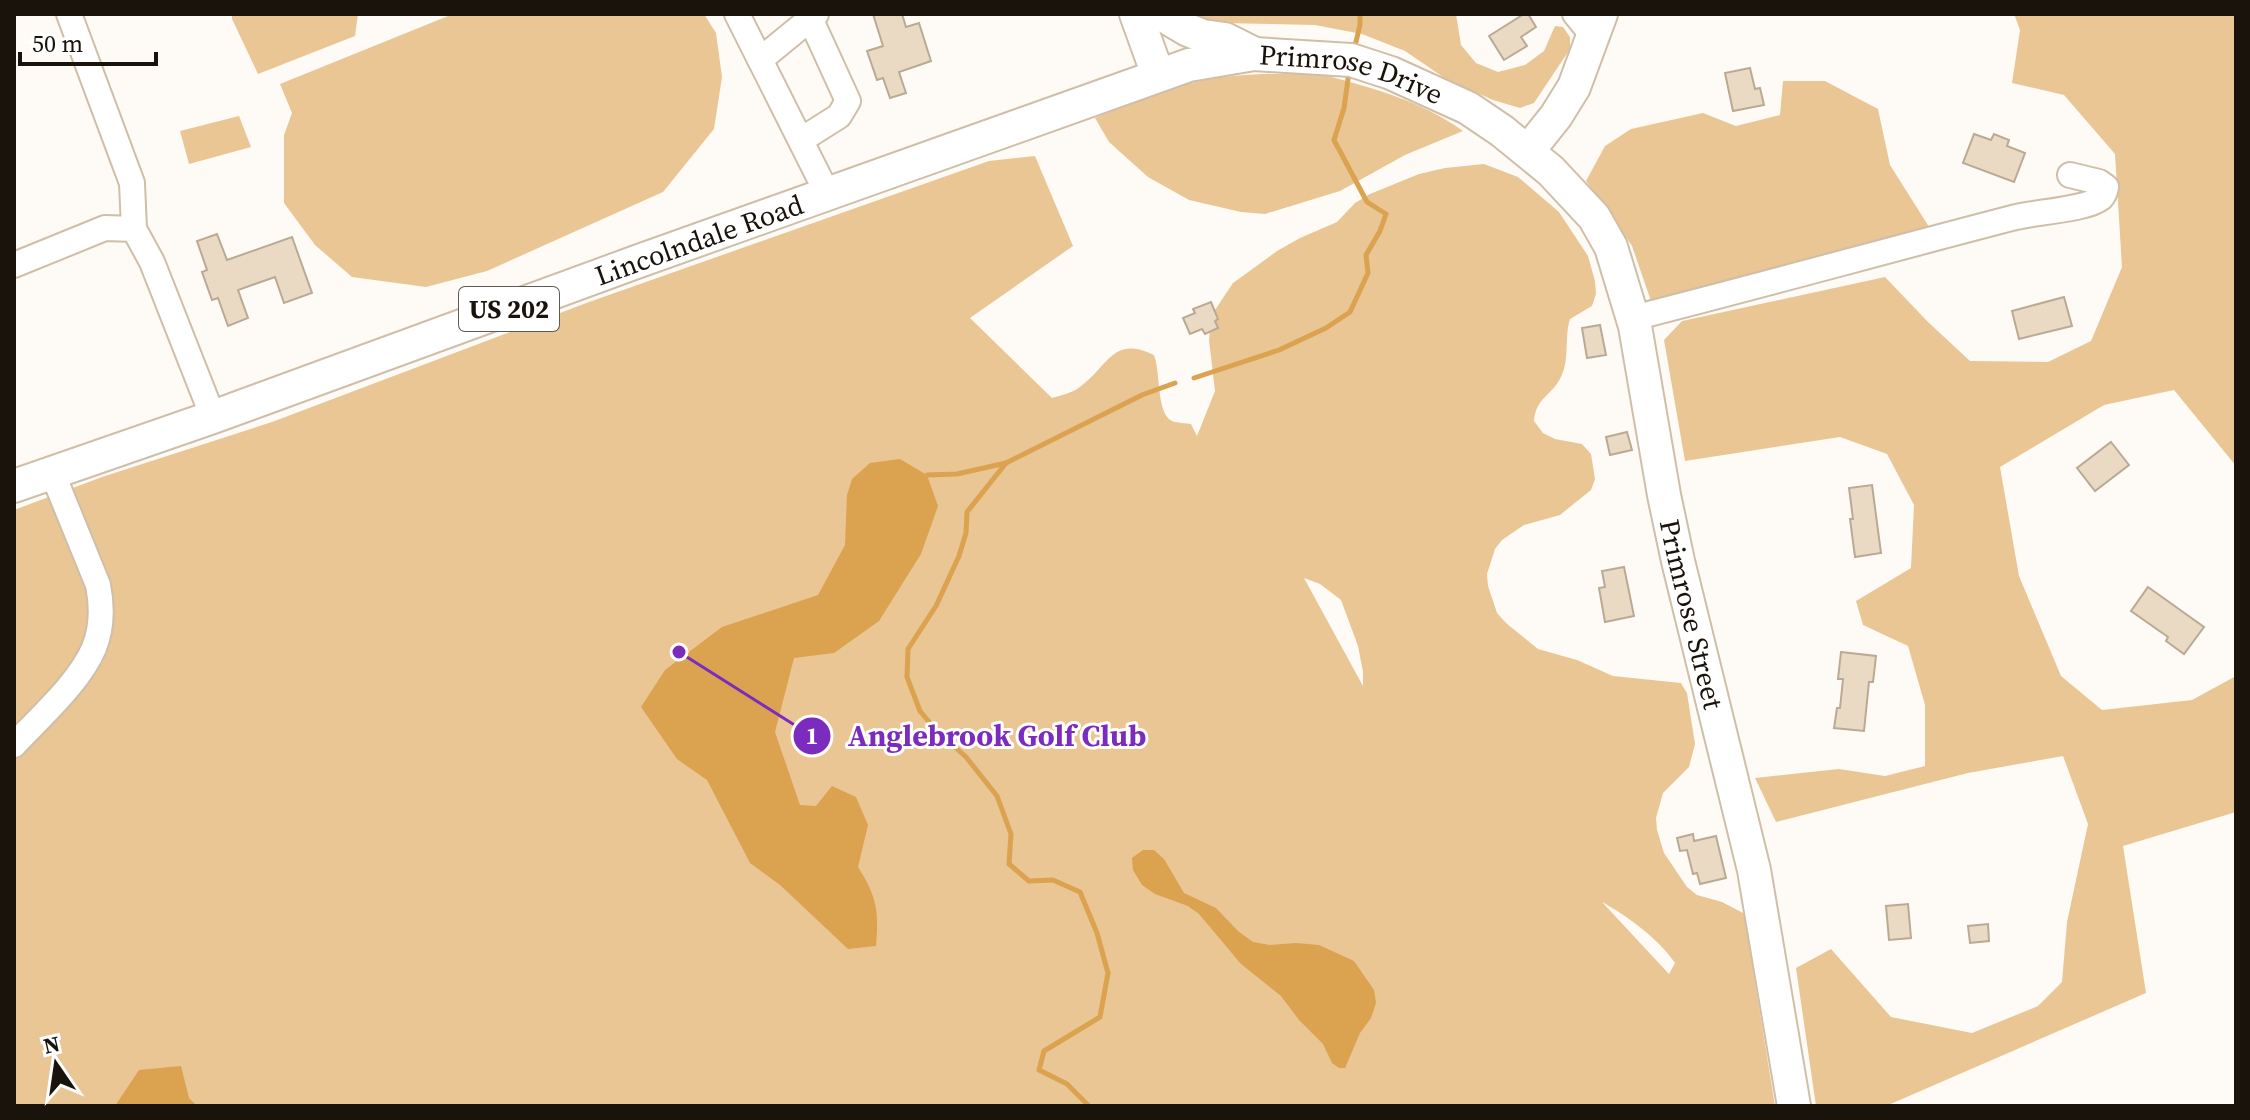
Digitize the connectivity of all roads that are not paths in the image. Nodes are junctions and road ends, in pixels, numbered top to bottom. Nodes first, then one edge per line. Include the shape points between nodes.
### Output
1 (69, 14) edge
2 (737, 14) edge
3 (1136, 14) edge
4 (1161, 14) edge
5 (813, 16) edge
6 (1590, 21) edge
7 (1254, 54) junction
8 (760, 60) junction
9 (1158, 75) junction
10 (801, 140) junction
11 (1528, 151) junction
12 (2070, 175) dead end
13 (828, 195) junction
14 (134, 229) junction
15 (14, 265) edge
16 (1633, 318) junction
17 (213, 417) junction
18 (52, 472) junction
19 (14, 486) edge
20 (14, 745) edge
21 (1794, 1106) edge

1 - 14 lane via 132,183
2 - 8 lane
3 - 9 main road
4 - 7 main road via 1188,30 1225,39
5 - 8 lane
5 - 10 lane via 848,101 839,116
6 - 11 main road via 1574,87
7 - 9 main road, Primrose Drive
7 - 11 main road, Primrose Drive via 1351,60 1391,73 1468,108
8 - 10 lane
9 - 13 main road, Lincolndale Road / US 202
10 - 13 lane
11 - 16 main road, Primrose Street via 1594,217 1611,247
12 - 16 lane via 2099,182 2106,187 2104,194 2083,205 2015,217
13 - 17 main road, Lincolndale Road / US 202
14 - 15 lane via 105,228
14 - 17 lane
16 - 21 main road, Primrose Street via 1678,561 1754,870
17 - 18 main road, Lincolndale Road / US 202
18 - 19 main road, Lincolndale Road / US 202
18 - 20 lane via 98,585 100,625 81,671

